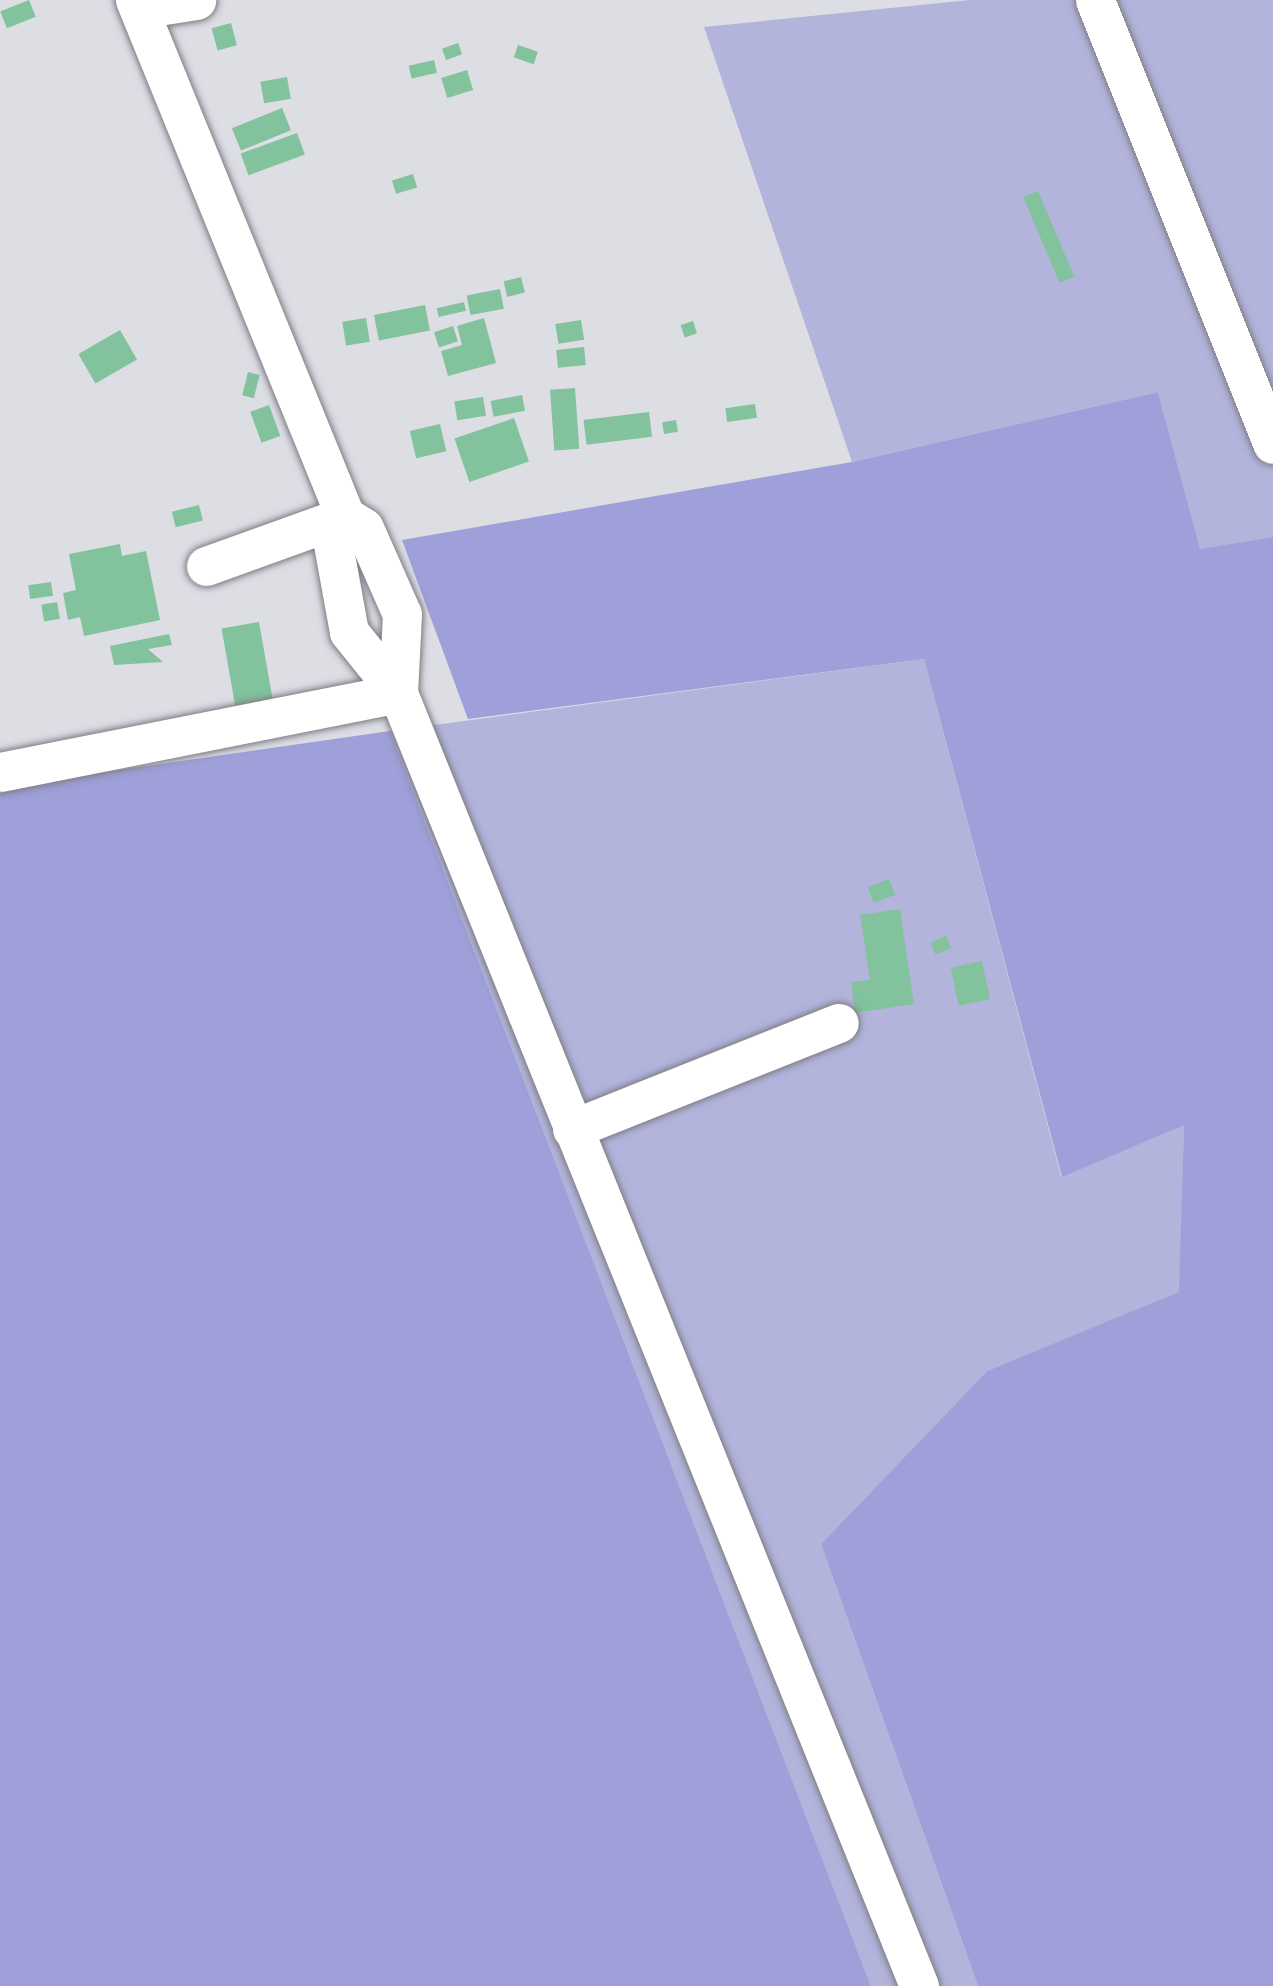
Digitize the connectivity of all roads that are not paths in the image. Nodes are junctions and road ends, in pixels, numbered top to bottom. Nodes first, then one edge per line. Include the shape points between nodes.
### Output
1 (196, 0) edge
2 (1095, 0) edge
3 (137, 4) edge
4 (1273, 444) edge
5 (345, 516) junction
6 (206, 566) dead end
7 (398, 692) junction
8 (0, 772) edge
9 (839, 1023) dead end
10 (572, 1130) junction
11 (919, 1986) edge

1 - 3 street
2 - 4 street
3 - 5 street
5 - 6 street
5 - 7 street via 364,528 402,614
5 - 7 street via 333,544 337,595 350,632
7 - 8 street
7 - 10 street
9 - 10 street
10 - 11 street

